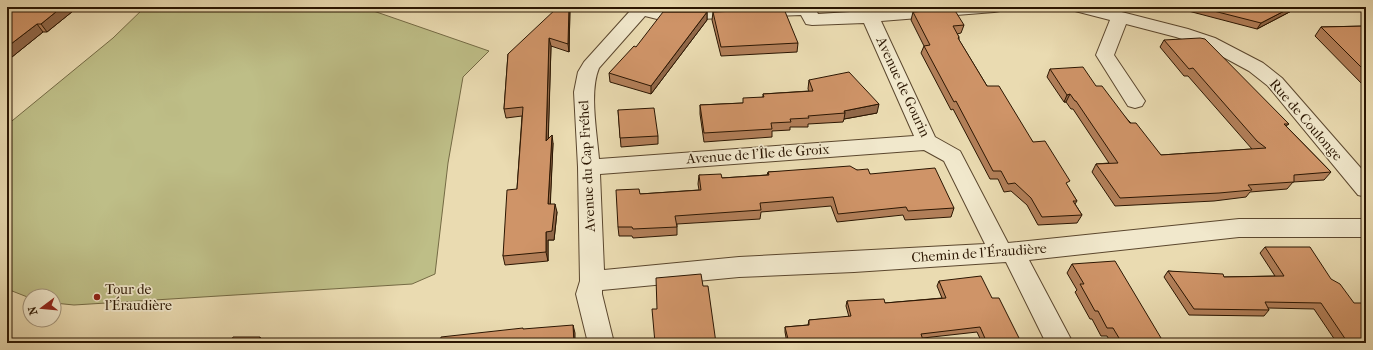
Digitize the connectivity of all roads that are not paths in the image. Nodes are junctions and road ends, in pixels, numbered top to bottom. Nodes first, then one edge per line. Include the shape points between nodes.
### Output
1 (994, 7) edge
2 (1081, 7) edge
3 (638, 8) edge
4 (809, 12) edge
5 (870, 17) junction
6 (1120, 18) junction
7 (1135, 101) dead end
8 (927, 142) junction
9 (589, 167) junction
10 (1366, 189) edge
11 (1366, 228) edge
12 (1007, 252) junction
13 (592, 281) junction
14 (601, 343) edge
15 (1060, 343) edge

1 - 5 street, Avenue du Cap Fréhel
2 - 6 street, Rue de Coulonge
3 - 4 street, Avenue du Cap Fréhel via 657,14 674,15
3 - 9 street, Avenue du Cap Fréhel via 586,75 584,92
4 - 5 street, Avenue du Cap Fréhel
5 - 8 street, Avenue de Gourin
6 - 7 street via 1105,55
6 - 10 street, Rue de Coulonge via 1209,42 1256,67 1275,82
8 - 9 street, Avenue de l'Île de Groix
8 - 12 street, Avenue de Gourin via 952,156
9 - 13 street, Avenue du Cap Fréhel
11 - 12 street, Chemin de l'Éraudière via 1239,228
12 - 13 street, Chemin de l'Éraudière via 739,267
12 - 15 street, Avenue de Gourin
13 - 14 street, Avenue du Cap Fréhel via 589,294

